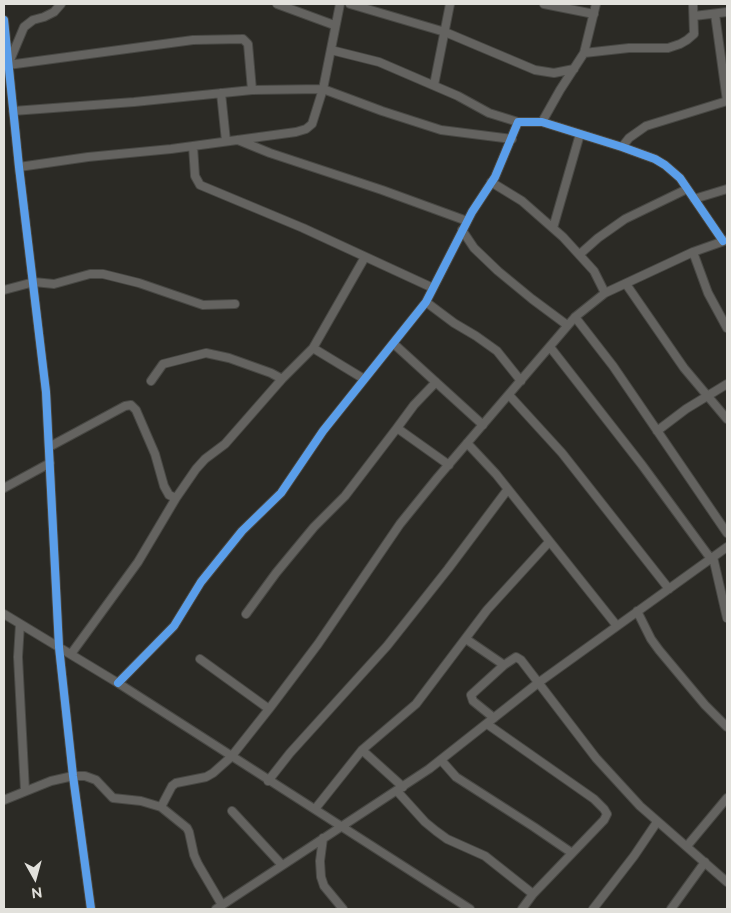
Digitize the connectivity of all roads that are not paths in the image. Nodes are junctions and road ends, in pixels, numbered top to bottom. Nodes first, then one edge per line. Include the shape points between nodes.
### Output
1 (60, 4) edge
2 (277, 4) edge
3 (340, 4) edge
4 (350, 4) edge
5 (450, 4) edge
6 (544, 4) edge
7 (596, 4) edge
8 (693, 4) edge
9 (727, 12) edge
10 (594, 14) junction
11 (715, 14) junction
12 (694, 16) junction
13 (4, 20) edge
14 (334, 25) junction
15 (445, 32) junction
16 (331, 50) junction
17 (584, 53) junction
18 (8, 65) junction
19 (574, 68) junction
20 (434, 85) junction
21 (323, 89) junction
22 (252, 90) junction
23 (221, 94) junction
24 (727, 101) edge
25 (13, 110) junction
26 (518, 122) junction
27 (542, 122) junction
28 (580, 134) junction
29 (512, 139) junction
30 (238, 140) junction
31 (226, 142) junction
32 (193, 146) junction
33 (622, 147) junction
34 (19, 168) junction
35 (491, 182) junction
36 (727, 188) edge
37 (687, 189) junction
38 (694, 199) junction
39 (467, 221) junction
40 (553, 228) junction
41 (462, 230) junction
42 (725, 241) edge
43 (693, 252) junction
44 (580, 254) junction
45 (365, 257) junction
46 (34, 282) junction
47 (626, 284) junction
48 (433, 288) junction
49 (4, 290) edge
50 (605, 293) junction
51 (426, 302) junction
52 (234, 304) dead end
53 (575, 317) junction
54 (567, 325) junction
55 (727, 328) edge
56 (394, 344) junction
57 (550, 347) junction
58 (313, 348) junction
59 (282, 379) junction
60 (364, 379) junction
61 (521, 381) junction
62 (151, 382) dead end
63 (436, 382) junction
64 (727, 384) edge
65 (509, 395) junction
66 (707, 395) junction
67 (727, 420) edge
68 (483, 425) junction
69 (397, 428) junction
70 (657, 431) junction
71 (467, 443) junction
72 (49, 447) junction
73 (50, 463) junction
74 (449, 465) junction
75 (4, 488) edge
76 (508, 489) junction
77 (176, 498) junction
78 (727, 533) edge
79 (549, 542) junction
80 (727, 547) edge
81 (712, 558) junction
82 (669, 589) junction
83 (637, 611) junction
84 (4, 614) edge
85 (246, 614) dead end
86 (727, 618) edge
87 (20, 624) junction
88 (617, 626) junction
89 (466, 638) junction
90 (60, 647) junction
91 (71, 654) junction
92 (200, 659) dead end
93 (504, 665) junction
94 (118, 683) junction
95 (538, 683) junction
96 (269, 710) junction
97 (490, 721) junction
98 (727, 727) edge
99 (362, 750) junction
100 (231, 757) junction
101 (441, 760) junction
102 (73, 776) junction
103 (268, 781) junction
104 (400, 789) junction
105 (25, 791) junction
106 (727, 798) edge
107 (4, 800) edge
108 (162, 807) junction
109 (314, 810) junction
110 (232, 811) dead end
111 (657, 822) junction
112 (341, 828) junction
113 (323, 838) junction
114 (688, 846) junction
115 (572, 854) junction
116 (705, 862) junction
117 (282, 865) junction
118 (727, 882) edge
119 (533, 894) junction
120 (219, 907) edge
121 (91, 909) edge
122 (343, 909) edge
123 (470, 909) edge
124 (522, 909) edge
125 (593, 909) edge
126 (671, 909) edge

1 - 18 street via 54,12 24,27
2 - 14 street
3 - 14 street
4 - 15 street
5 - 15 street
6 - 10 street
7 - 10 street
8 - 12 street
9 - 11 street
10 - 17 street
11 - 12 street
11 - 24 street
12 - 17 street via 694,34 674,46
13 - 18 street
14 - 16 street
15 - 19 street via 535,70 554,73
15 - 20 street
16 - 20 street via 379,62
16 - 21 street
17 - 19 street
18 - 22 street via 193,40 243,39 250,53
18 - 25 street
19 - 27 street
20 - 26 street via 489,113
21 - 22 street
21 - 29 street via 441,130
21 - 30 street via 309,127 296,132
22 - 23 street
23 - 25 street
23 - 31 street
24 - 33 street via 646,126
25 - 34 street
26 - 27 street
26 - 29 street
27 - 28 street
28 - 33 street
28 - 40 street
29 - 35 street
30 - 31 street
30 - 39 street
31 - 32 street
32 - 34 street
32 - 45 street via 195,176 200,185
33 - 37 street via 665,165
34 - 46 street
35 - 39 street
35 - 40 street via 522,201
36 - 38 street
37 - 38 street
37 - 44 street via 625,220
38 - 42 street
39 - 41 street
40 - 44 street
41 - 48 street
41 - 54 street via 474,248 498,271
42 - 43 street
43 - 47 street
43 - 55 street via 708,293
44 - 50 street via 594,271
45 - 48 street
45 - 58 street
46 - 49 street
46 - 52 street via 54,284 90,274 103,274 203,305
46 - 72 street
47 - 50 street
47 - 66 street via 684,368
48 - 51 street
50 - 53 street
51 - 56 street
51 - 61 street via 497,351
53 - 54 street
53 - 70 street
54 - 57 street
56 - 60 street
56 - 63 street
57 - 61 street
57 - 81 street
58 - 59 street
58 - 60 street
59 - 62 street via 229,358 206,353 163,364
59 - 77 street via 225,444 196,469
60 - 94 street via 323,431 282,493 242,531 201,582 174,626
61 - 65 street
63 - 68 street
63 - 69 street
64 - 66 street
65 - 68 street
65 - 82 street via 562,453
66 - 67 street
66 - 70 street
68 - 71 street
69 - 74 street
69 - 85 street via 345,496 276,573
70 - 78 street
71 - 74 street
71 - 76 street
72 - 73 street
72 - 77 street via 125,406 131,406 136,410 155,454 164,486 169,495
73 - 75 street
73 - 90 street
74 - 96 street via 369,566 318,644
76 - 79 street
76 - 103 street via 387,646
77 - 91 street via 138,562
79 - 88 street
79 - 89 street
80 - 81 street
81 - 82 street
81 - 86 street
82 - 83 street
83 - 88 street
83 - 98 street via 659,650 704,705
84 - 87 street
87 - 90 street
87 - 105 street via 18,657
88 - 95 street
89 - 93 street
89 - 99 street via 416,704
90 - 91 street
90 - 102 street
91 - 94 street
92 - 96 street
93 - 95 street via 516,657
93 - 97 street via 476,689 471,698
94 - 100 street
95 - 97 street
95 - 111 street via 596,758
96 - 100 street
97 - 101 street
97 - 115 street via 604,808 604,820
99 - 104 street
99 - 109 street
100 - 103 street
100 - 108 street via 206,777 176,783
101 - 104 street
101 - 115 street via 456,778
102 - 105 street
102 - 108 street via 92,777 113,798
102 - 121 street
103 - 109 street
104 - 112 street
104 - 119 street via 436,831 485,856
105 - 107 street
106 - 114 street
108 - 120 street via 189,832 194,854
109 - 112 street
110 - 117 street
111 - 114 street
111 - 125 street
112 - 113 street
112 - 123 street
113 - 117 street
113 - 122 street via 321,877 324,886
114 - 116 street
115 - 119 street
116 - 118 street
116 - 126 street
117 - 120 street
119 - 124 street

